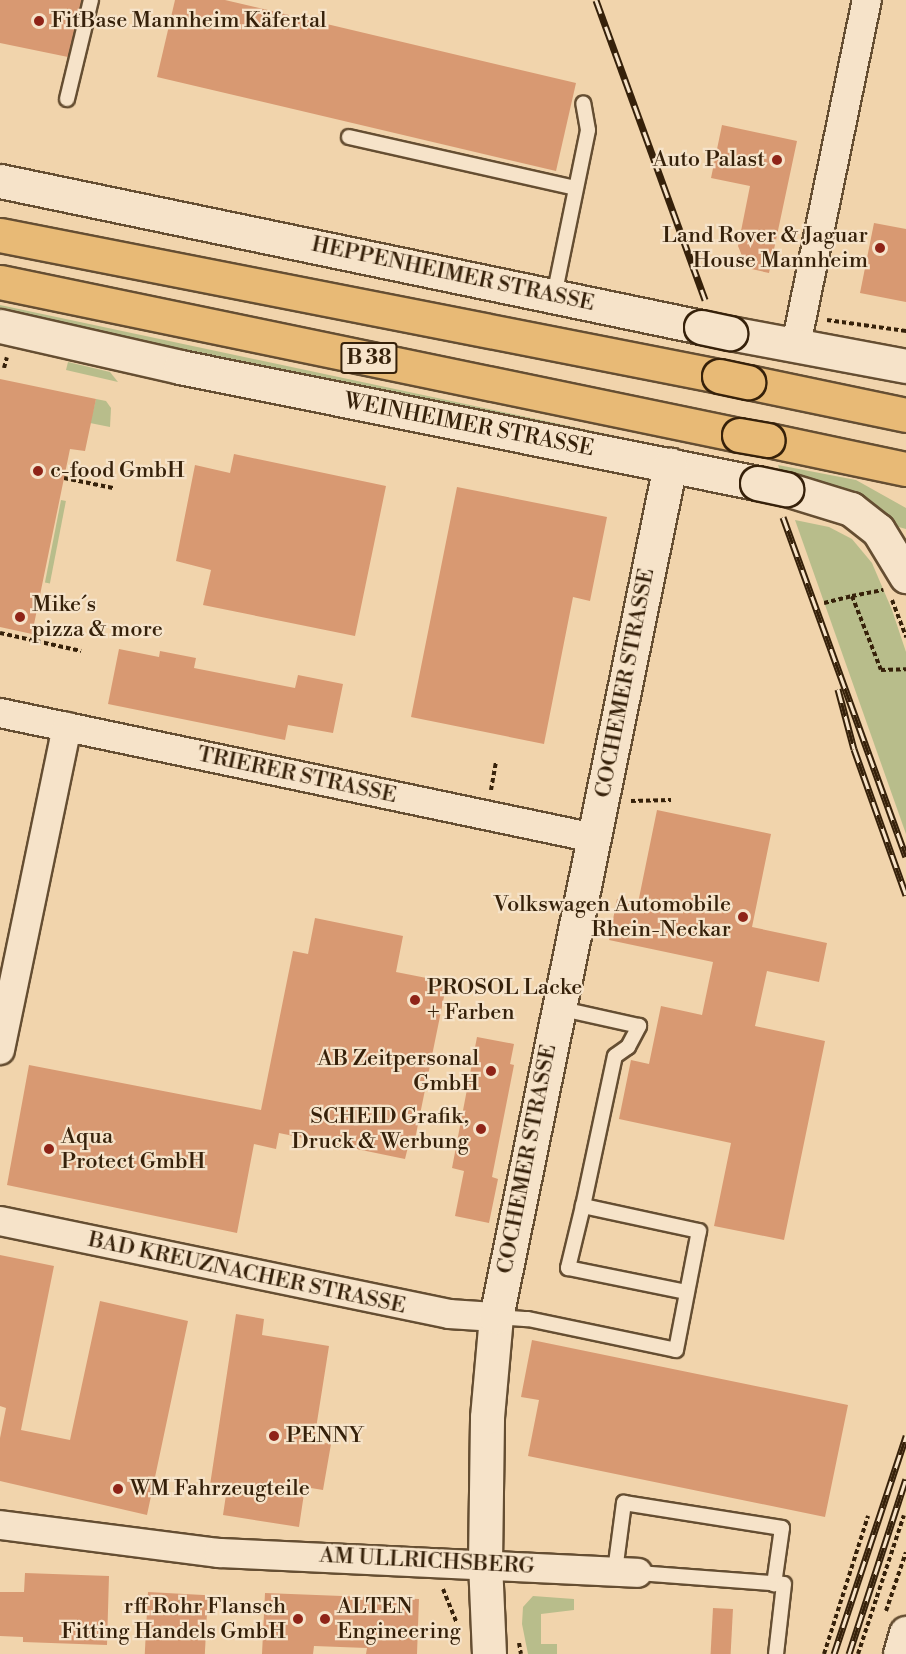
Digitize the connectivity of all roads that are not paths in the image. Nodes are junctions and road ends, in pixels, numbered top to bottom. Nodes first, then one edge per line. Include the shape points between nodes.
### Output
1 (91, 0) edge
2 (867, 0) edge
3 (67, 99) dead end
4 (583, 103) dead end
5 (349, 137) dead end
6 (0, 181) edge
7 (575, 188) junction
8 (0, 236) edge
9 (0, 282) edge
10 (554, 296) junction
11 (0, 326) edge
12 (798, 331) junction
13 (906, 366) edge
14 (906, 415) edge
15 (670, 465) junction
16 (906, 469) edge
17 (906, 576) edge
18 (0, 713) edge
19 (67, 727) junction
20 (594, 838) junction
21 (558, 1008) junction
22 (0, 1050) edge
23 (583, 1206) junction
24 (0, 1221) edge
25 (686, 1292) junction
26 (496, 1317) junction
27 (0, 1525) edge
28 (484, 1563) junction
29 (627, 1572) junction
30 (774, 1584) junction
31 (895, 1626) edge
32 (490, 1652) edge
33 (776, 1654) edge
34 (900, 1654) edge

1 - 3 lane
2 - 12 street
4 - 7 lane via 588,130
5 - 7 lane
6 - 10 street, HEPPENHEIMER STRASSE
7 - 10 lane
8 - 14 highway, B 38
9 - 16 highway, B 38
10 - 12 street, HEPPENHEIMER STRASSE via 716,330
11 - 15 street, WEINHEIMER STRASSE via 180,367
12 - 13 street, HEPPENHEIMER STRASSE
15 - 17 street, WEINHEIMER STRASSE via 772,486 851,508 878,530
15 - 20 street, COCHEMER STRASSE
18 - 19 street, TRIERER STRASSE
19 - 20 street, TRIERER STRASSE
19 - 22 street
20 - 21 street, COCHEMER STRASSE
21 - 23 lane via 639,1026 628,1047 615,1056
21 - 26 street, COCHEMER STRASSE
23 - 25 lane via 699,1231
23 - 25 lane via 568,1268
24 - 26 street, BAD KREUZNACHER STRASSE via 437,1312
25 - 26 lane via 676,1350 528,1319
26 - 28 street, COCHEMER STRASSE via 487,1417
27 - 28 street, AM ULLRICHSBERG via 219,1553
28 - 29 street, AM ULLRICHSBERG
28 - 32 street, COCHEMER STRASSE
29 - 30 lane, AM ULLRICHSBERG
29 - 30 lane via 624,1503 782,1528
30 - 33 lane via 784,1584
31 - 34 street

